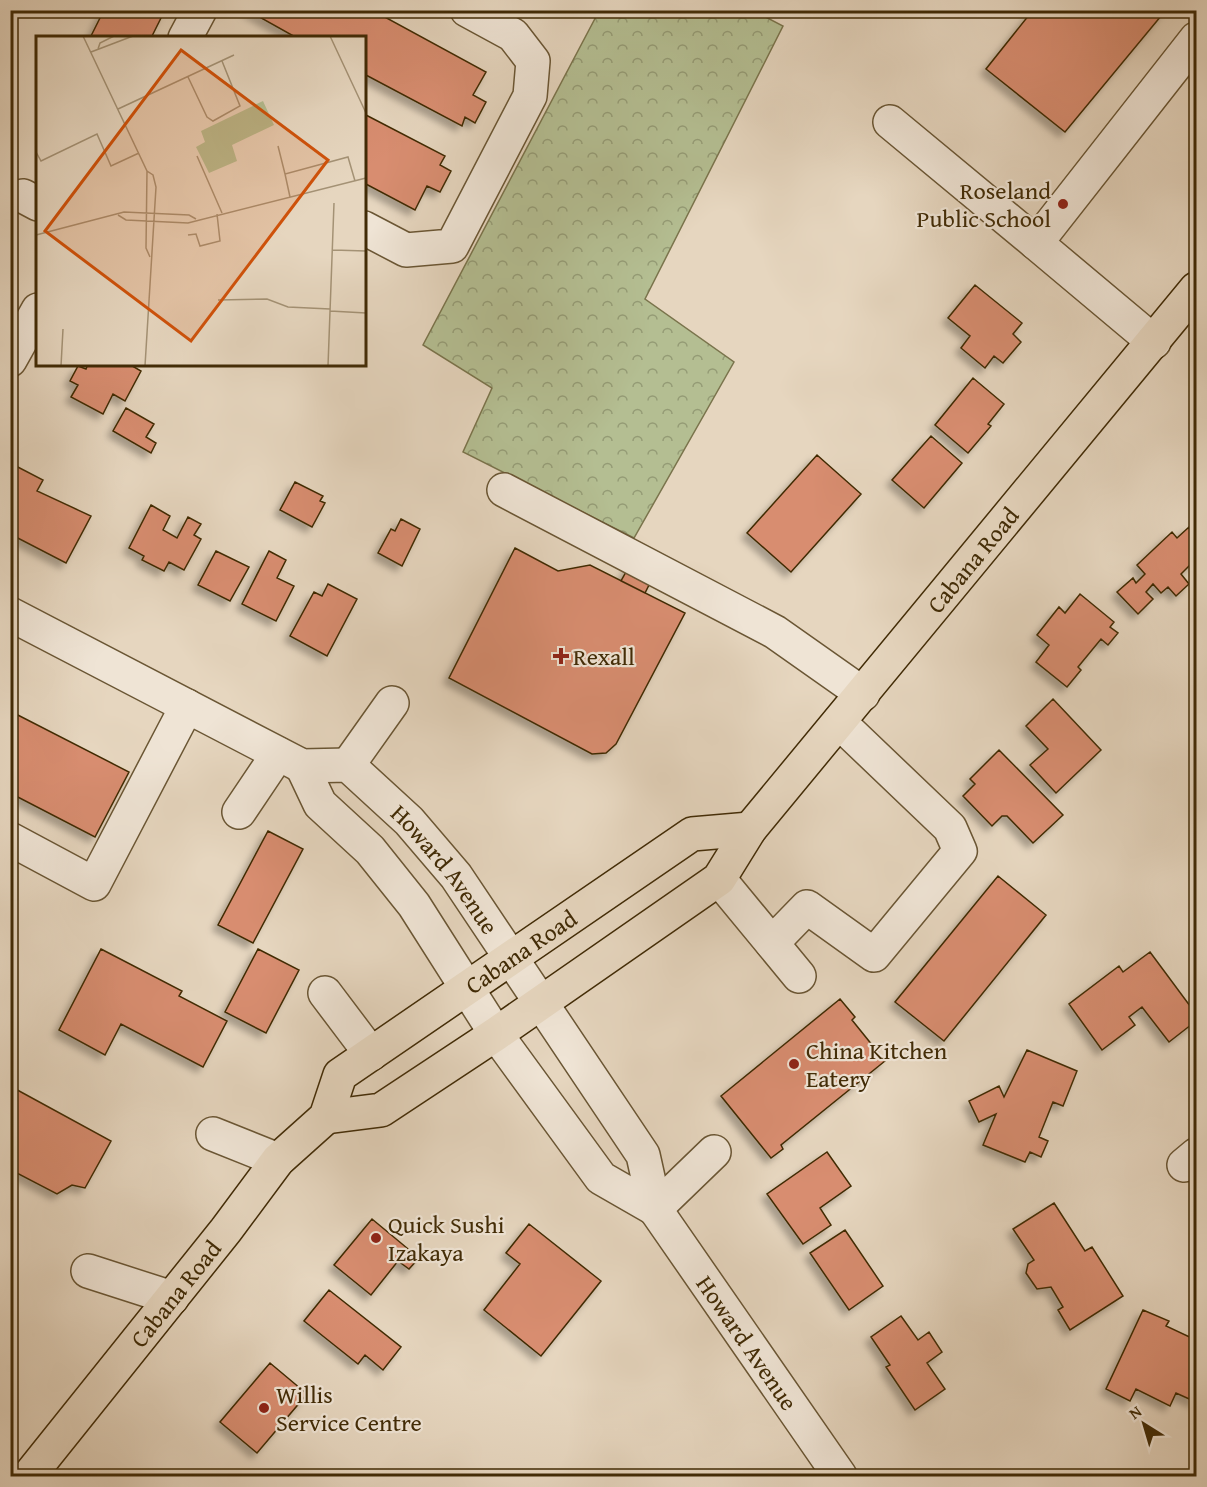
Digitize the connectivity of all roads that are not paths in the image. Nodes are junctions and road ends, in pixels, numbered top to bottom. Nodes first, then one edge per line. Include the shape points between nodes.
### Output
1 (200, 10) edge
2 (467, 10) edge
3 (186, 36) edge
4 (1197, 39) edge
5 (890, 122) dead end
6 (366, 229) edge
7 (1036, 243) junction
8 (1197, 290) edge
9 (36, 314) edge
10 (1154, 342) junction
11 (10, 360) edge
12 (504, 490) dead end
13 (10, 614) edge
14 (863, 694) junction
15 (392, 703) dead end
16 (187, 706) junction
17 (839, 722) junction
18 (290, 760) junction
19 (348, 765) junction
20 (239, 812) dead end
21 (750, 829) junction
22 (10, 839) edge
23 (719, 879) junction
24 (772, 943) junction
25 (511, 959) junction
26 (799, 976) dead end
27 (468, 988) junction
28 (325, 993) dead end
29 (541, 1003) junction
30 (496, 1034) junction
31 (371, 1054) junction
32 (326, 1117) junction
33 (213, 1134) dead end
34 (714, 1152) dead end
35 (278, 1160) junction
36 (655, 1209) junction
37 (88, 1271) dead end
38 (172, 1298) junction
39 (40, 1472) edge
40 (840, 1476) edge

1 - 3 street
2 - 6 street via 513,35 533,61 530,96 452,246 406,250
4 - 7 street
5 - 7 street
7 - 10 street
8 - 10 main road, Cabana Road
9 - 11 street
10 - 14 main road, Cabana Road
12 - 14 street via 553,515 569,540 682,599 701,593 775,632
13 - 16 street
14 - 17 main road, Cabana Road
15 - 19 street
16 - 18 street
16 - 22 street via 94,884
17 - 21 main road, Cabana Road
17 - 24 street via 950,828 960,851 874,955 807,908
18 - 19 street
18 - 20 street
18 - 27 street, Howard Avenue via 320,804 370,850 414,905
19 - 25 street, Howard Avenue via 409,821 456,876
21 - 23 main road, Cabana Road
21 - 25 main road, Cabana Road via 693,834
23 - 24 street
23 - 29 main road, Cabana Road
24 - 26 street
25 - 27 main road, Cabana Road
25 - 29 street, Howard Avenue
27 - 30 street, Howard Avenue
27 - 31 main road, Cabana Road
28 - 31 street
29 - 30 main road, Cabana Road
29 - 36 street, Howard Avenue via 643,1155
30 - 32 main road, Cabana Road via 381,1110
30 - 36 street, Howard Avenue via 601,1178
31 - 32 main road, Cabana Road via 340,1075
32 - 35 main road, Cabana Road
33 - 35 street
34 - 36 street
35 - 38 main road, Cabana Road
36 - 40 street, Howard Avenue
37 - 38 street
38 - 39 main road, Cabana Road

